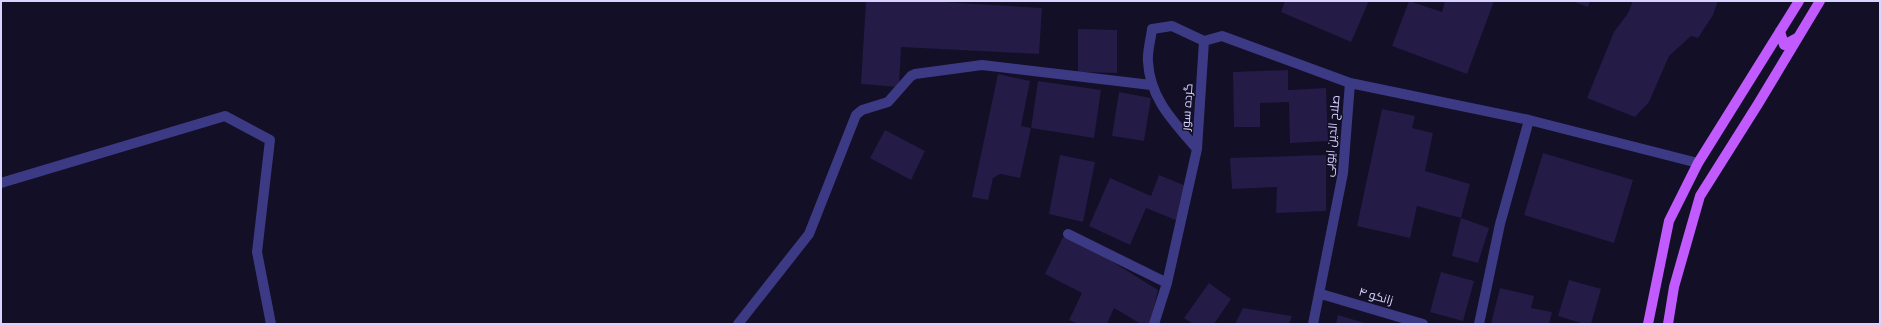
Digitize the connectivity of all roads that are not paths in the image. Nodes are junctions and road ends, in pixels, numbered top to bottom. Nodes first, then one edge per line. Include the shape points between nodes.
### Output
1 (1799, 1) edge
2 (1820, 1) edge
3 (1780, 30) junction
4 (1798, 37) junction
5 (1204, 41) junction
6 (1768, 52) junction
7 (1783, 63) junction
8 (1350, 83) junction
9 (1151, 85) junction
10 (1529, 120) junction
11 (1197, 149) junction
12 (1698, 163) junction
13 (1, 183) edge
14 (1068, 234) dead end
15 (1167, 283) junction
16 (1321, 294) junction
17 (271, 324) edge
18 (738, 324) edge
19 (1154, 324) edge
20 (1313, 324) edge
21 (1423, 324) edge
22 (1479, 324) edge
23 (1648, 324) edge
24 (1668, 324) edge

1 - 3 main road
2 - 4 main road
3 - 4 main road via 1784,45
3 - 6 main road
4 - 7 main road
5 - 8 street via 1222,36
5 - 9 street via 1172,26 1152,28 1148,61
5 - 11 street, گرده سور
6 - 7 main road via 1781,49
6 - 12 main road
7 - 24 main road via 1700,196 1674,287
8 - 10 street, صلاح الدین ایوبی
8 - 16 street, صلاح الدین ایوبی via 1343,173
9 - 11 street via 1167,113
9 - 18 street via 982,65 911,76 888,102 862,110 856,115 809,234
10 - 12 street, صلاح الدین ایوبی
10 - 22 street via 1500,224
11 - 15 street, گرده سور
12 - 23 main road via 1669,221
13 - 17 street via 225,116 270,140 257,252
14 - 15 street
15 - 19 street, گرده سور
16 - 20 street, صلاح الدین ایوبی
16 - 21 street, زانکو ۴

